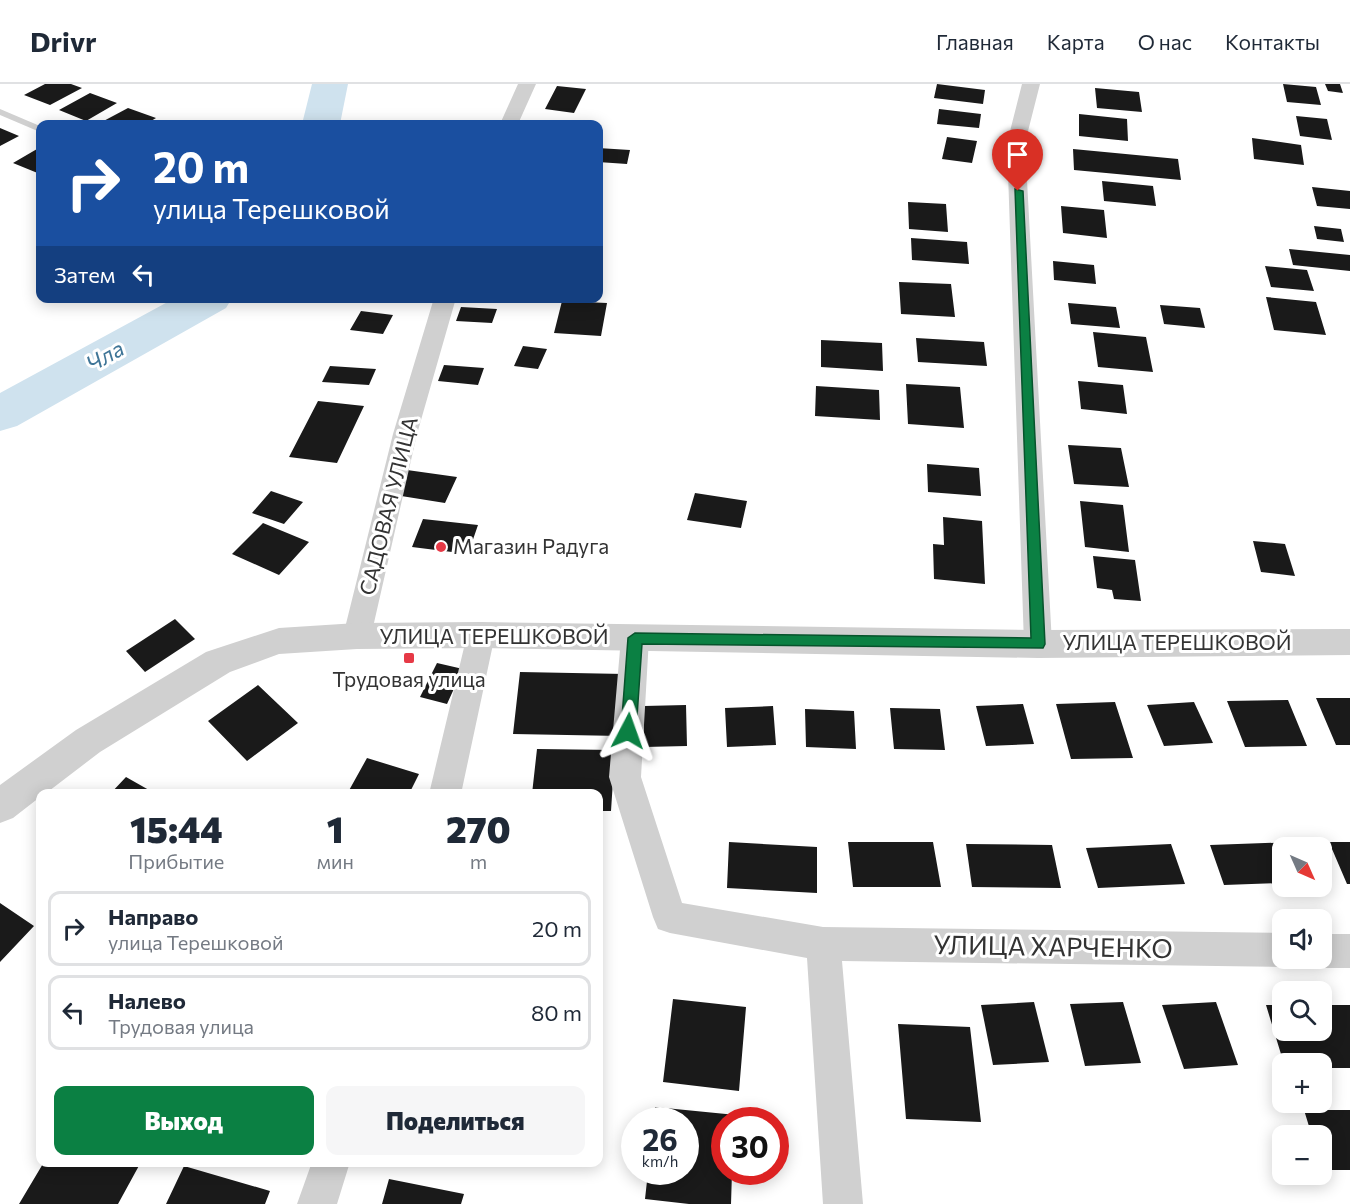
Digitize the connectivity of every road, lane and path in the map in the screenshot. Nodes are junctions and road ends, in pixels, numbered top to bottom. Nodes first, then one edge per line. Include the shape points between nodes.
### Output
1 (527, 84) edge
2 (1031, 84) edge
3 (0, 112) edge
4 (512, 120) edge
5 (36, 127) edge
6 (444, 303) edge
7 (481, 635) junction
8 (357, 636) junction
9 (635, 638) junction
10 (1350, 642) edge
11 (1038, 644) junction
12 (446, 789) edge
13 (0, 806) edge
14 (823, 944) junction
15 (1272, 950) edge
16 (1332, 951) edge
17 (1350, 951) edge
18 (329, 1167) edge
19 (317, 1204) edge
20 (843, 1204) edge

1 - 4 street
2 - 11 street via 1016,143
3 - 5 lane
6 - 8 street, САДОВАЯ УЛИЦА via 405,434
7 - 8 street, УЛИЦА ТЕРЕШКОВОЙ
7 - 9 street, УЛИЦА ТЕРЕШКОВОЙ
7 - 12 street
8 - 13 street via 279,641 218,662 88,741
9 - 11 street, УЛИЦА ТЕРЕШКОВОЙ
9 - 14 street, УЛИЦА ХАРЧЕНКО via 625,777 670,917
10 - 11 street, УЛИЦА ТЕРЕШКОВОЙ
14 - 15 street, УЛИЦА ХАРЧЕНКО
14 - 20 street
16 - 17 street
18 - 19 street

